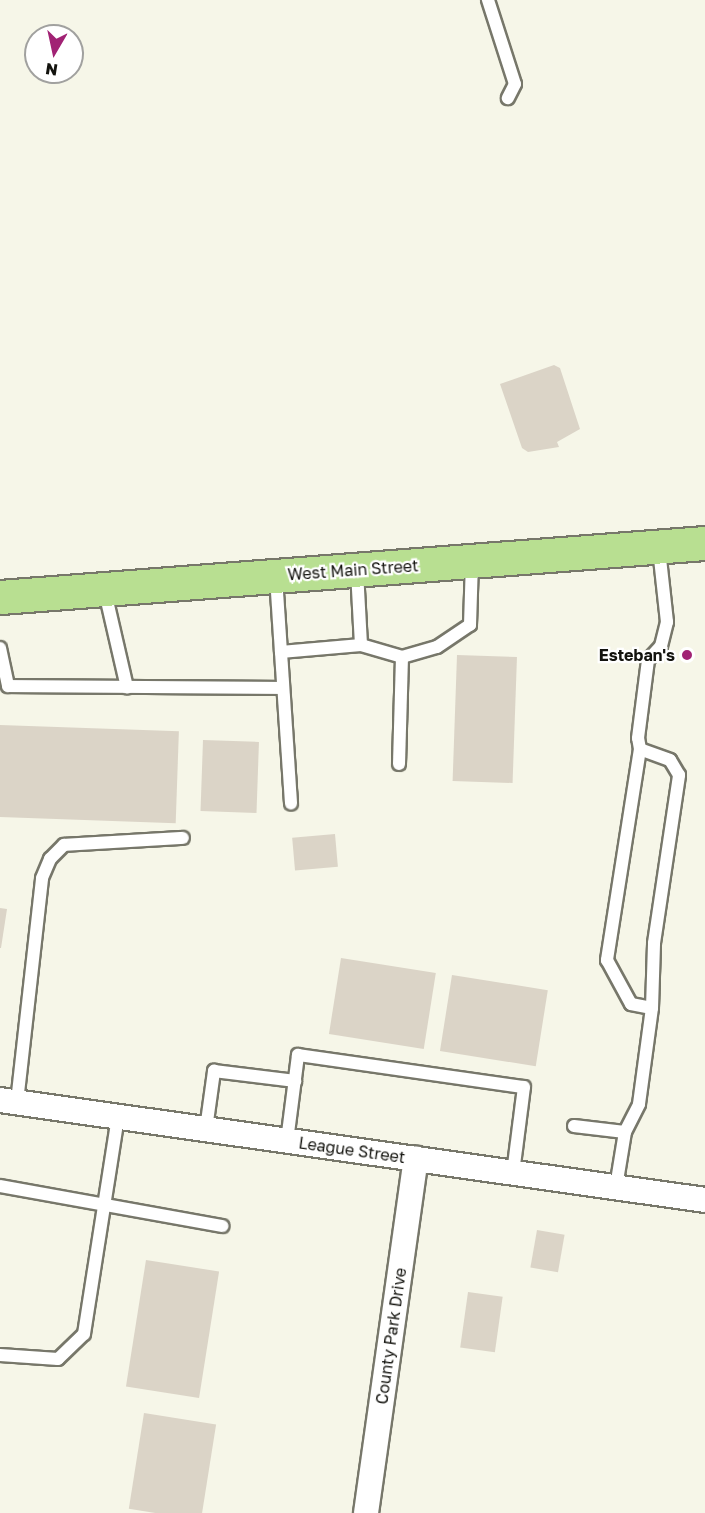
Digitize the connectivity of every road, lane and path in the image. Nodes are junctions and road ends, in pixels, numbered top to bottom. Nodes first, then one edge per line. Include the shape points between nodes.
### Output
1 (488, 0) edge
2 (508, 98) dead end
3 (705, 543) edge
4 (659, 546) junction
5 (472, 560) junction
6 (357, 569) junction
7 (276, 576) junction
8 (104, 589) junction
9 (0, 597) edge
10 (361, 645) junction
11 (0, 648) edge
12 (281, 652) junction
13 (402, 657) junction
14 (127, 687) junction
15 (283, 688) junction
16 (640, 749) junction
17 (399, 764) dead end
18 (291, 804) dead end
19 (183, 838) dead end
20 (652, 1008) junction
21 (295, 1081) junction
22 (8, 1101) edge
23 (118, 1116) junction
24 (574, 1126) dead end
25 (206, 1129) junction
26 (625, 1132) junction
27 (287, 1141) junction
28 (416, 1159) junction
29 (513, 1173) junction
30 (0, 1186) edge
31 (616, 1187) junction
32 (705, 1200) edge
33 (104, 1205) junction
34 (222, 1226) dead end
35 (0, 1355) edge
36 (366, 1513) edge

1 - 2 lane via 515,84
3 - 4 main road, West Main Street
4 - 5 main road, West Main Street
4 - 16 lane via 667,622 661,646 648,660
5 - 6 main road, West Main Street
5 - 13 lane via 470,625 437,647
6 - 7 main road, West Main Street
6 - 10 lane
7 - 8 main road, West Main Street
7 - 12 lane
8 - 9 main road, West Main Street
8 - 14 lane
10 - 12 lane
10 - 13 lane
11 - 14 lane via 8,686
12 - 15 lane
13 - 17 lane
14 - 15 lane
15 - 18 lane
16 - 20 lane via 670,760 679,775 654,943
16 - 20 lane via 607,960 631,1004
19 - 22 lane via 64,845 50,859 42,878
20 - 26 lane via 639,1104
21 - 25 lane via 214,1071
21 - 27 lane
21 - 29 lane via 298,1056 524,1087
22 - 23 street, League Street
23 - 25 street, League Street
23 - 33 lane
24 - 26 lane
25 - 27 street, League Street
26 - 31 lane
27 - 28 street, League Street
28 - 29 street, League Street
28 - 36 street, County Park Drive
29 - 31 street, League Street
30 - 33 lane
31 - 32 street, League Street
33 - 34 lane
33 - 35 lane via 84,1334 74,1350 58,1359

